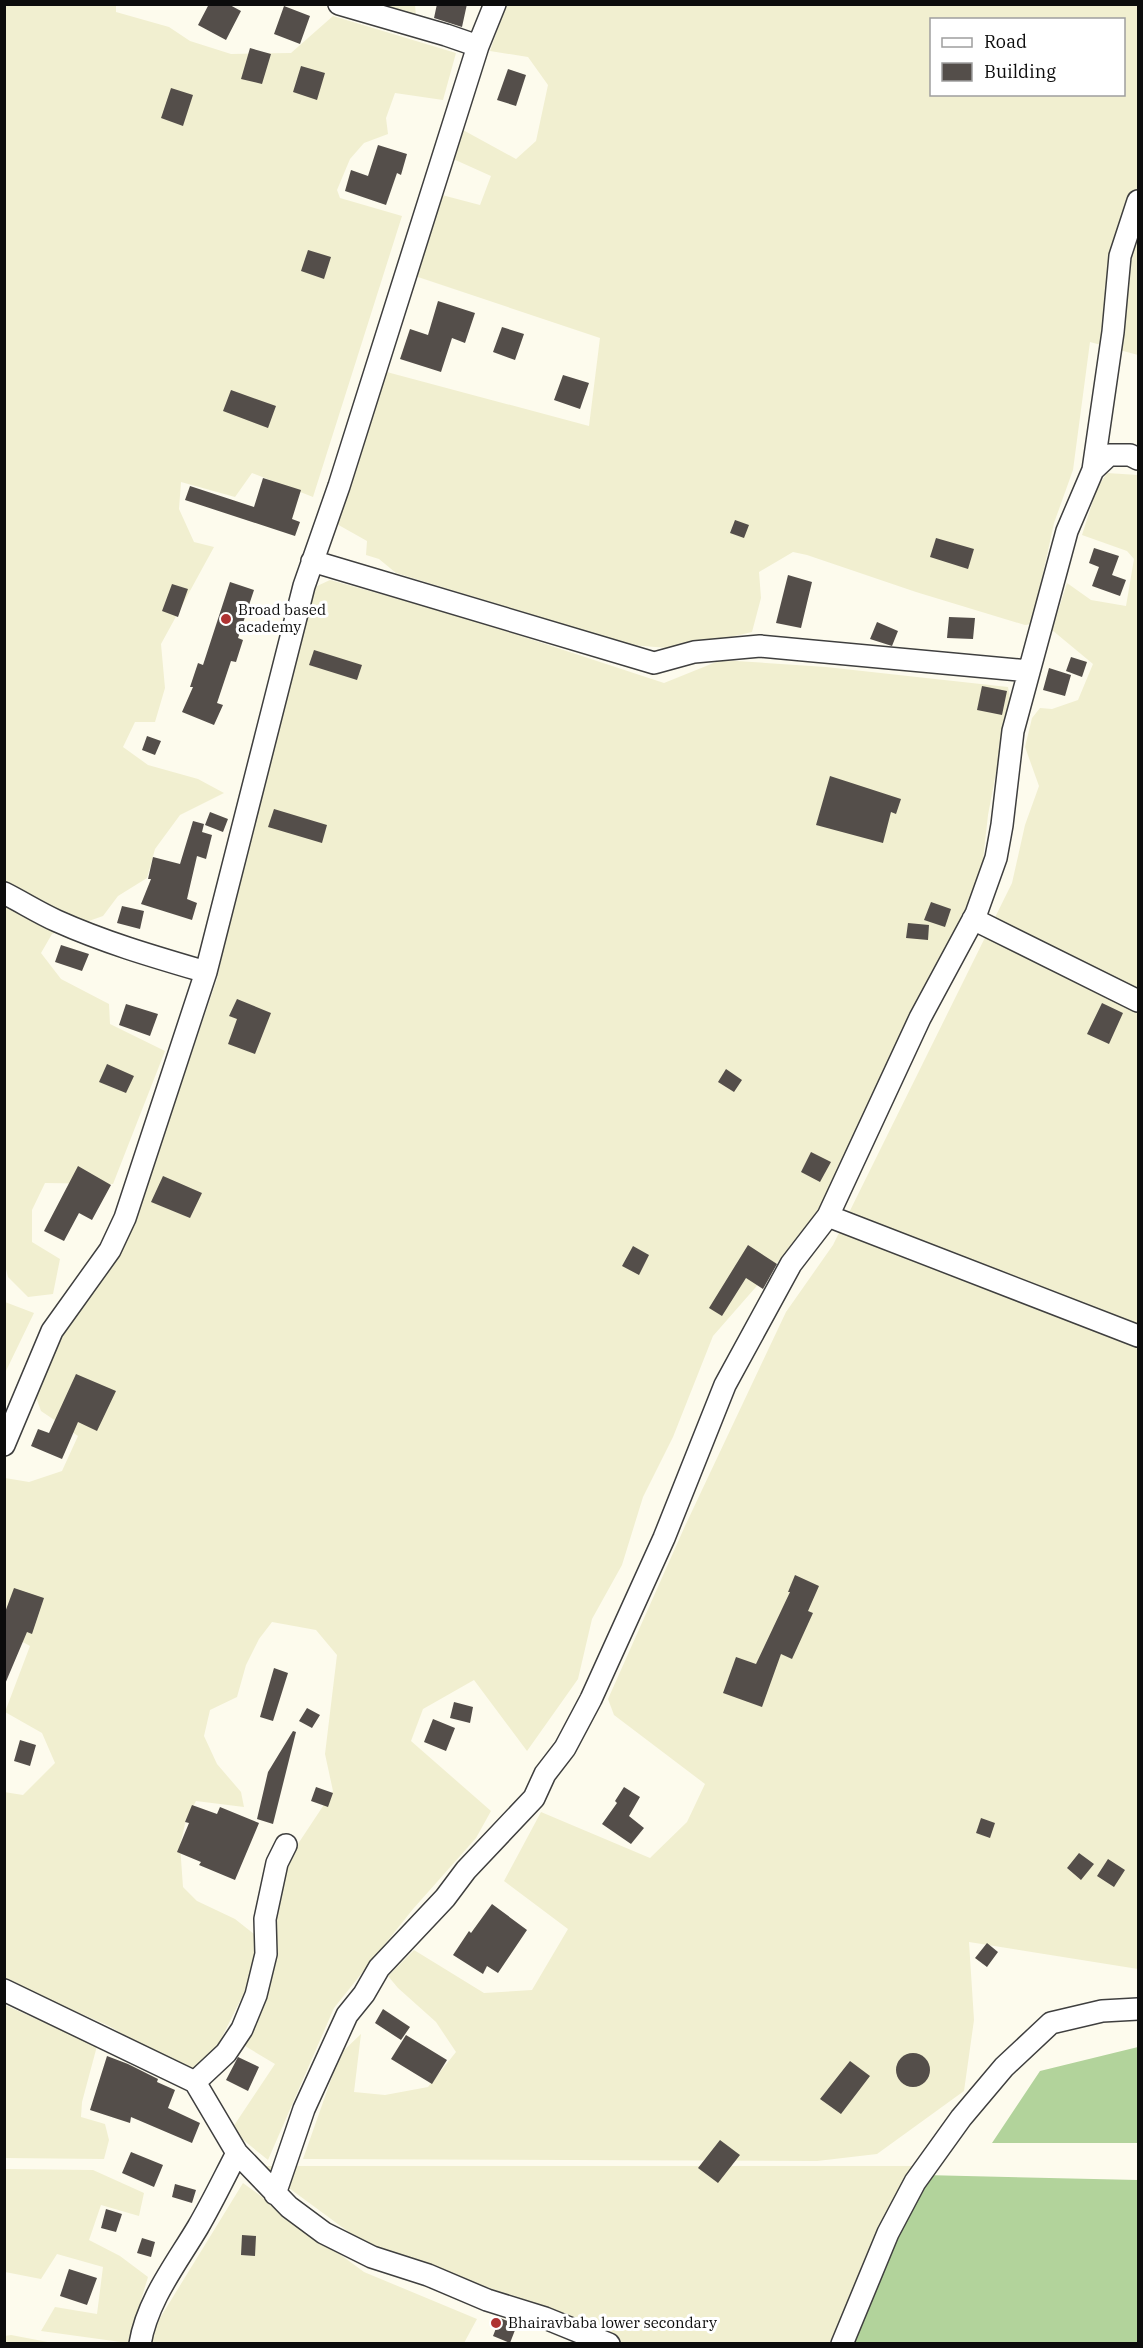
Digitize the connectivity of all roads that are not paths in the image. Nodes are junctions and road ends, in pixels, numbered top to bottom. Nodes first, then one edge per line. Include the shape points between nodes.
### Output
1 (339, 4) edge
2 (495, 4) edge
3 (478, 46) junction
4 (1138, 201) edge
5 (1138, 459) edge
6 (1093, 470) junction
7 (312, 561) junction
8 (1028, 671) junction
9 (4, 893) edge
10 (973, 918) junction
11 (206, 972) junction
12 (1138, 1001) edge
13 (828, 1216) junction
14 (1138, 1336) edge
15 (4, 1444) edge
16 (285, 1845) dead end
17 (4, 1990) edge
18 (1138, 2009) edge
19 (195, 2082) junction
20 (237, 2153) junction
21 (275, 2194) junction
22 (140, 2343) edge
23 (609, 2343) edge
24 (842, 2343) edge

1 - 3 street
2 - 3 street
3 - 7 street
4 - 6 street via 1120,256
5 - 6 street via 1109,454
6 - 8 street via 1067,531
7 - 8 street via 654,663 694,652 760,646
7 - 11 street
8 - 10 street via 1013,731 996,858
9 - 11 street via 109,942
10 - 12 street
10 - 13 street via 920,1018
11 - 15 street via 120,1231 52,1331
13 - 14 street
13 - 21 street via 791,1264 725,1385 664,1538 565,1748 545,1774 534,1798 379,1968 347,2015 304,2109
16 - 19 street via 277,1863 265,1919 266,1954 256,1995 226,2054
17 - 19 street
18 - 24 street via 1102,2011 1051,2023 1004,2067 915,2182 888,2233
19 - 20 street
20 - 21 street
20 - 22 street via 155,2298
21 - 23 street via 324,2233 372,2257

